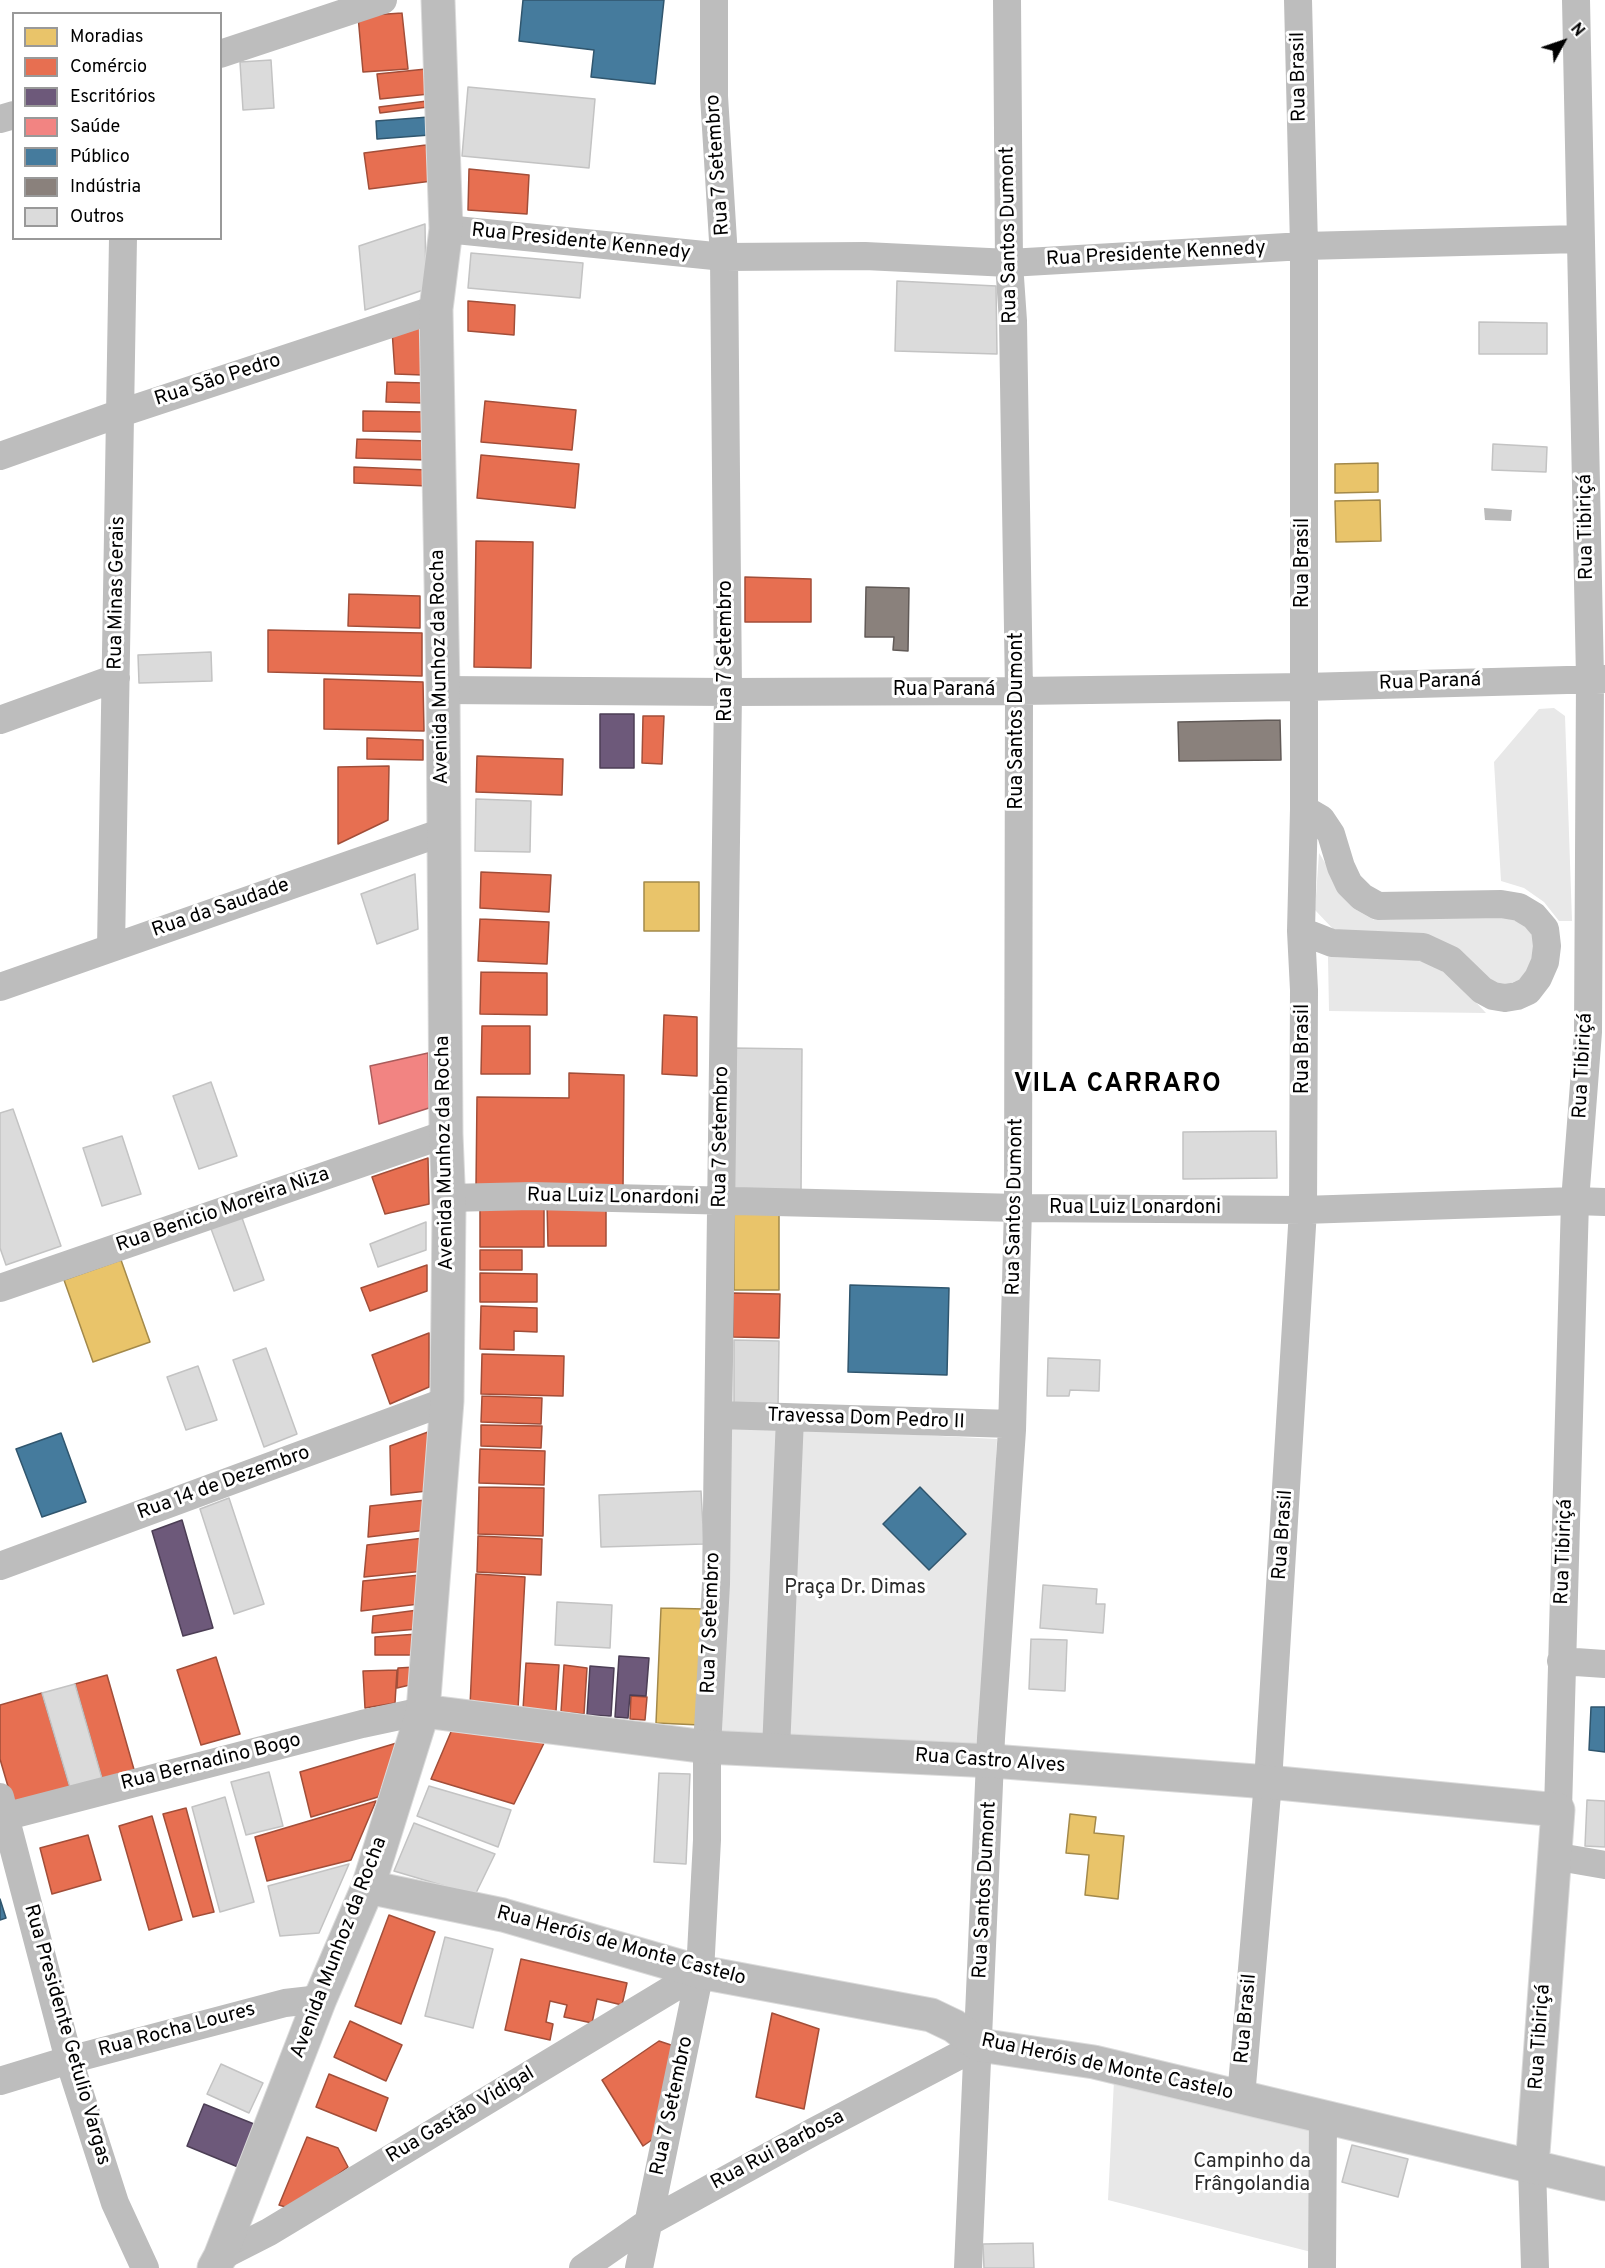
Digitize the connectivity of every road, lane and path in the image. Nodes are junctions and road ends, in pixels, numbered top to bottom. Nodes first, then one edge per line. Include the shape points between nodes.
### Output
1 (383, 0) edge
2 (438, 0) edge
3 (714, 0) edge
4 (1007, 0) edge
5 (1298, 0) edge
6 (1576, 0) edge
7 (222, 53) edge
8 (446, 229) junction
9 (1580, 239) junction
10 (123, 240) edge
11 (1304, 246) junction
12 (724, 257) junction
13 (1009, 263) junction
14 (436, 309) junction
15 (121, 413) junction
16 (0, 456) edge
17 (116, 678) junction
18 (1597, 679) edge
19 (1304, 687) junction
20 (442, 690) junction
21 (1018, 691) junction
22 (728, 692) junction
23 (0, 720) edge
24 (1304, 809) junction
25 (443, 832) junction
26 (1301, 931) junction
27 (111, 948) junction
28 (0, 987) edge
29 (1597, 1033) edge
30 (446, 1134) junction
31 (448, 1198) junction
32 (722, 1200) junction
33 (1575, 1201) junction
34 (1605, 1202) edge
35 (1018, 1208) junction
36 (1304, 1210) junction
37 (0, 1288) edge
38 (447, 1401) junction
39 (719, 1415) junction
40 (790, 1418) junction
41 (1012, 1424) junction
42 (0, 1566) edge
43 (1561, 1661) junction
44 (1605, 1664) edge
45 (423, 1711) junction
46 (707, 1747) junction
47 (776, 1750) junction
48 (992, 1761) junction
49 (1268, 1782) junction
50 (2, 1810) edge
51 (1558, 1810) junction
52 (1553, 1856) junction
53 (1605, 1864) edge
54 (368, 1887) junction
55 (700, 1972) junction
56 (320, 1999) junction
57 (979, 2045) junction
58 (69, 2060) junction
59 (0, 2081) edge
60 (1241, 2097) junction
61 (1323, 2118) junction
62 (1532, 2167) junction
63 (1605, 2184) edge
64 (649, 2222) junction
65 (217, 2263) edge
66 (145, 2268) edge
67 (583, 2268) edge
68 (639, 2268) edge
69 (968, 2268) edge
70 (1322, 2268) edge
71 (1535, 2268) edge

1 - 7 street
2 - 8 main road, Avenida Munhoz da Rocha
3 - 12 street, Rua 7 Setembro via 714,96
4 - 13 street, Rua Santos Dumont
5 - 11 street, Rua Brasil
6 - 9 street, Rua Tibiriçá
8 - 12 street, Rua Presidente Kennedy
8 - 14 main road, Avenida Munhoz da Rocha
9 - 11 street, Rua Presidente Kennedy
9 - 18 street, Rua Tibiriçá
10 - 15 street, Rua Minas Gerais
11 - 13 street, Rua Presidente Kennedy
11 - 19 street, Rua Brasil
12 - 13 street, Rua Presidente Kennedy via 865,256
12 - 22 street, Rua 7 Setembro
13 - 21 street, Rua Santos Dumont
14 - 15 street, Rua São Pedro
14 - 20 main road, Avenida Munhoz da Rocha
15 - 16 street, Rua São Pedro
15 - 17 street, Rua Minas Gerais
17 - 23 street
17 - 27 street, Rua Minas Gerais
18 - 19 street, Rua Paraná
18 - 29 street, Rua Tibiriçá
19 - 21 street, Rua Paraná
19 - 24 street, Rua Brasil
20 - 22 street, Rua Paraná
20 - 25 main road, Avenida Munhoz da Rocha
21 - 22 street, Rua Paraná
21 - 35 street, Rua Santos Dumont
22 - 32 street, Rua 7 Setembro
24 - 26 street, Rua Brasil
24 - 26 street via 1321,819 1331,834 1349,884 1362,897 1378,906 1518,907 1545,929 1547,946 1545,962 1528,991 1505,998 1482,990 1451,960 1423,947 1332,943
25 - 27 street, Rua da Saudade
25 - 30 main road, Avenida Munhoz da Rocha
26 - 36 street, Rua Brasil
27 - 28 street, Rua da Saudade
29 - 33 street, Rua Tibiriçá
30 - 31 main road, Avenida Munhoz da Rocha
30 - 37 street, Rua Benicio Moreira Niza
31 - 32 street, Rua Luiz Lonardoni
31 - 38 main road, Avenida Munhoz da Rocha
32 - 35 street, Rua Luiz Lonardoni
32 - 39 street, Rua 7 Setembro
33 - 34 street, Rua Luiz Lonardoni
33 - 36 street, Rua Luiz Lonardoni
33 - 43 street, Rua Tibiriçá
35 - 36 street, Rua Luiz Lonardoni
35 - 41 street, Rua Santos Dumont
36 - 49 street, Rua Brasil
38 - 42 street, Rua 14 de Dezembro
38 - 45 main road, Avenida Munhoz da Rocha
39 - 40 street, Travessa Dom Pedro II
39 - 46 street, Rua 7 Setembro via 716,1584
40 - 41 street, Travessa Dom Pedro II
40 - 47 street
41 - 48 street, Rua Santos Dumont
43 - 44 street
43 - 51 street, Rua Tibiriçá
45 - 46 main road, Rua Castro Alves
45 - 50 street, Rua Bernadino Bogo
45 - 54 main road, Avenida Munhoz da Rocha
46 - 47 main road, Rua Castro Alves
46 - 55 street, Rua 7 Setembro
47 - 48 main road, Rua Castro Alves
48 - 49 main road, Rua Castro Alves
48 - 57 street, Rua Santos Dumont
49 - 51 main road, Rua Castro Alves
49 - 60 street, Rua Brasil
50 - 58 street, Rua Presidente Getulio Vargas
51 - 52 main road, Rua Tibiriçá
52 - 53 street
52 - 62 main road, Rua Tibiriçá
54 - 55 main road, Rua Heróis de Monte Castelo via 503,1915
54 - 56 main road, Avenida Munhoz da Rocha
55 - 57 main road, Rua Heróis de Monte Castelo via 931,2015
55 - 64 street, Rua 7 Setembro
55 - 65 street, Rua Gastão Vidigal
56 - 58 street, Rua Rocha Loures via 285,2003
56 - 65 main road, Avenida Munhoz da Rocha
57 - 60 main road, Rua Heróis de Monte Castelo via 1094,2062
57 - 64 street, Rua Rui Barbosa
57 - 69 street, Rua Santos Dumont
58 - 59 street, Rua Rocha Loures
58 - 66 street, Rua Presidente Getulio Vargas via 115,2203
60 - 61 main road, Rua Heróis de Monte Castelo
61 - 62 main road, Rua Heróis de Monte Castelo
61 - 70 street
62 - 63 main road, Rua Heróis de Monte Castelo
62 - 71 street
64 - 67 street, Rua Rui Barbosa
64 - 68 street, Rua 7 Setembro

